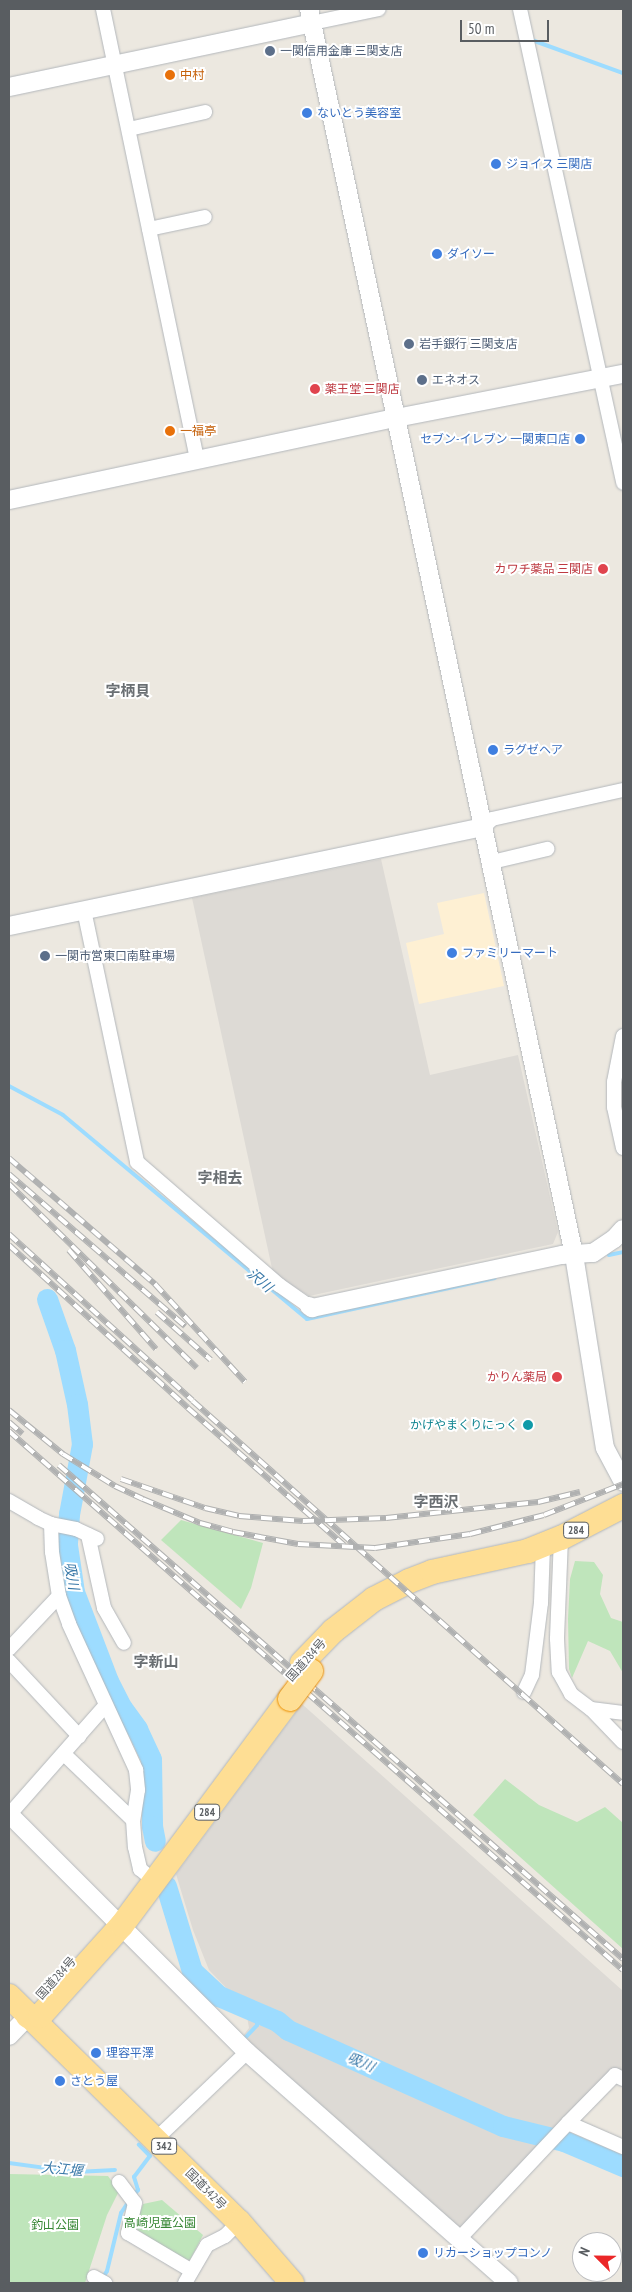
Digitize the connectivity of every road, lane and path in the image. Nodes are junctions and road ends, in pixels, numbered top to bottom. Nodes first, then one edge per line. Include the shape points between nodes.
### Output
1 (103, 9) edge
2 (379, 9) edge
3 (520, 9) edge
4 (311, 16) edge
5 (115, 64) junction
6 (9, 87) edge
7 (205, 112) dead end
8 (129, 129) junction
9 (205, 217) dead end
10 (149, 229) junction
11 (623, 374) edge
12 (601, 378) junction
13 (396, 418) junction
14 (197, 460) junction
15 (623, 483) edge
16 (9, 500) edge
17 (623, 790) edge
18 (484, 827) junction
19 (547, 849) dead end
20 (492, 862) junction
21 (84, 910) junction
22 (9, 926) edge
23 (623, 1036) edge
24 (623, 1148) edge
25 (620, 1236) edge
26 (574, 1255) junction
27 (309, 1306) joint
28 (623, 1482) edge
29 (9, 1501) edge
30 (623, 1506) edge
31 (623, 1517) edge
32 (54, 1525) junction
33 (552, 1548) junction
34 (59, 1596) junction
35 (124, 1643) dead end
36 (9, 1649) edge
37 (9, 1661) edge
38 (524, 1692) dead end
39 (286, 1694) junction
40 (105, 1706) junction
41 (591, 1709) junction
42 (623, 1712) edge
43 (79, 1736) junction
44 (623, 1742) edge
45 (64, 1754) junction
46 (9, 1814) edge
47 (133, 1820) junction
48 (146, 1874) junction
49 (118, 1921) junction
50 (9, 1996) edge
51 (28, 2016) junction
52 (9, 2036) edge
53 (247, 2052) junction
54 (623, 2079) edge
55 (565, 2126) junction
56 (156, 2139) junction
57 (623, 2147) edge
58 (119, 2182) dead end
59 (239, 2222) junction
60 (460, 2238) junction
61 (189, 2277) edge
62 (292, 2283) edge
63 (509, 2283) edge

1 - 5 street
2 - 4 street
3 - 12 street
4 - 5 street
4 - 13 street
5 - 6 street
5 - 8 street
7 - 8 street
8 - 10 street
9 - 10 street
10 - 14 street
11 - 12 street
12 - 13 street
12 - 15 street
13 - 14 street
13 - 18 street
14 - 16 street
17 - 18 street via 492,819
18 - 20 street
18 - 21 street
19 - 20 street
20 - 26 street
21 - 22 street
21 - 27 street via 137,1162 279,1285
23 - 24 street via 614,1082 614,1107
25 - 26 street via 593,1253
26 - 27 street via 562,1254 312,1308
26 - 28 street via 605,1448
29 - 32 street
30 - 33 highway, 国道284号 / 284
31 - 33 highway, 国道284号 / 284
32 - 34 street via 52,1552
32 - 35 street via 87,1534 104,1608
33 - 38 street via 532,1675
33 - 39 highway, 国道284号 / 284 via 432,1572 374,1600 333,1631
33 - 41 street via 559,1672 570,1694
34 - 36 street
34 - 40 street
37 - 43 street
39 - 48 highway, 国道284号 / 284
39 - 49 highway, 国道284号 / 284
40 - 43 street
40 - 47 street via 136,1770 138,1790
41 - 42 street
41 - 44 street
43 - 45 street
45 - 46 street
45 - 47 street
46 - 49 street
47 - 48 street via 140,1869
48 - 49 highway, 国道284号 / 284
49 - 51 highway, 国道284号 / 284 via 30,2007
49 - 53 street
50 - 51 highway, 国道342号
51 - 52 street
51 - 56 highway, 国道342号 / 342
53 - 56 street
53 - 60 street
54 - 55 street via 615,2075
55 - 57 street
55 - 60 street
56 - 59 highway, 国道342号 / 342
58 - 61 street via 135,2203 128,2233
59 - 61 street via 225,2236 206,2245
59 - 62 highway, 国道342号 / 342
60 - 63 street

